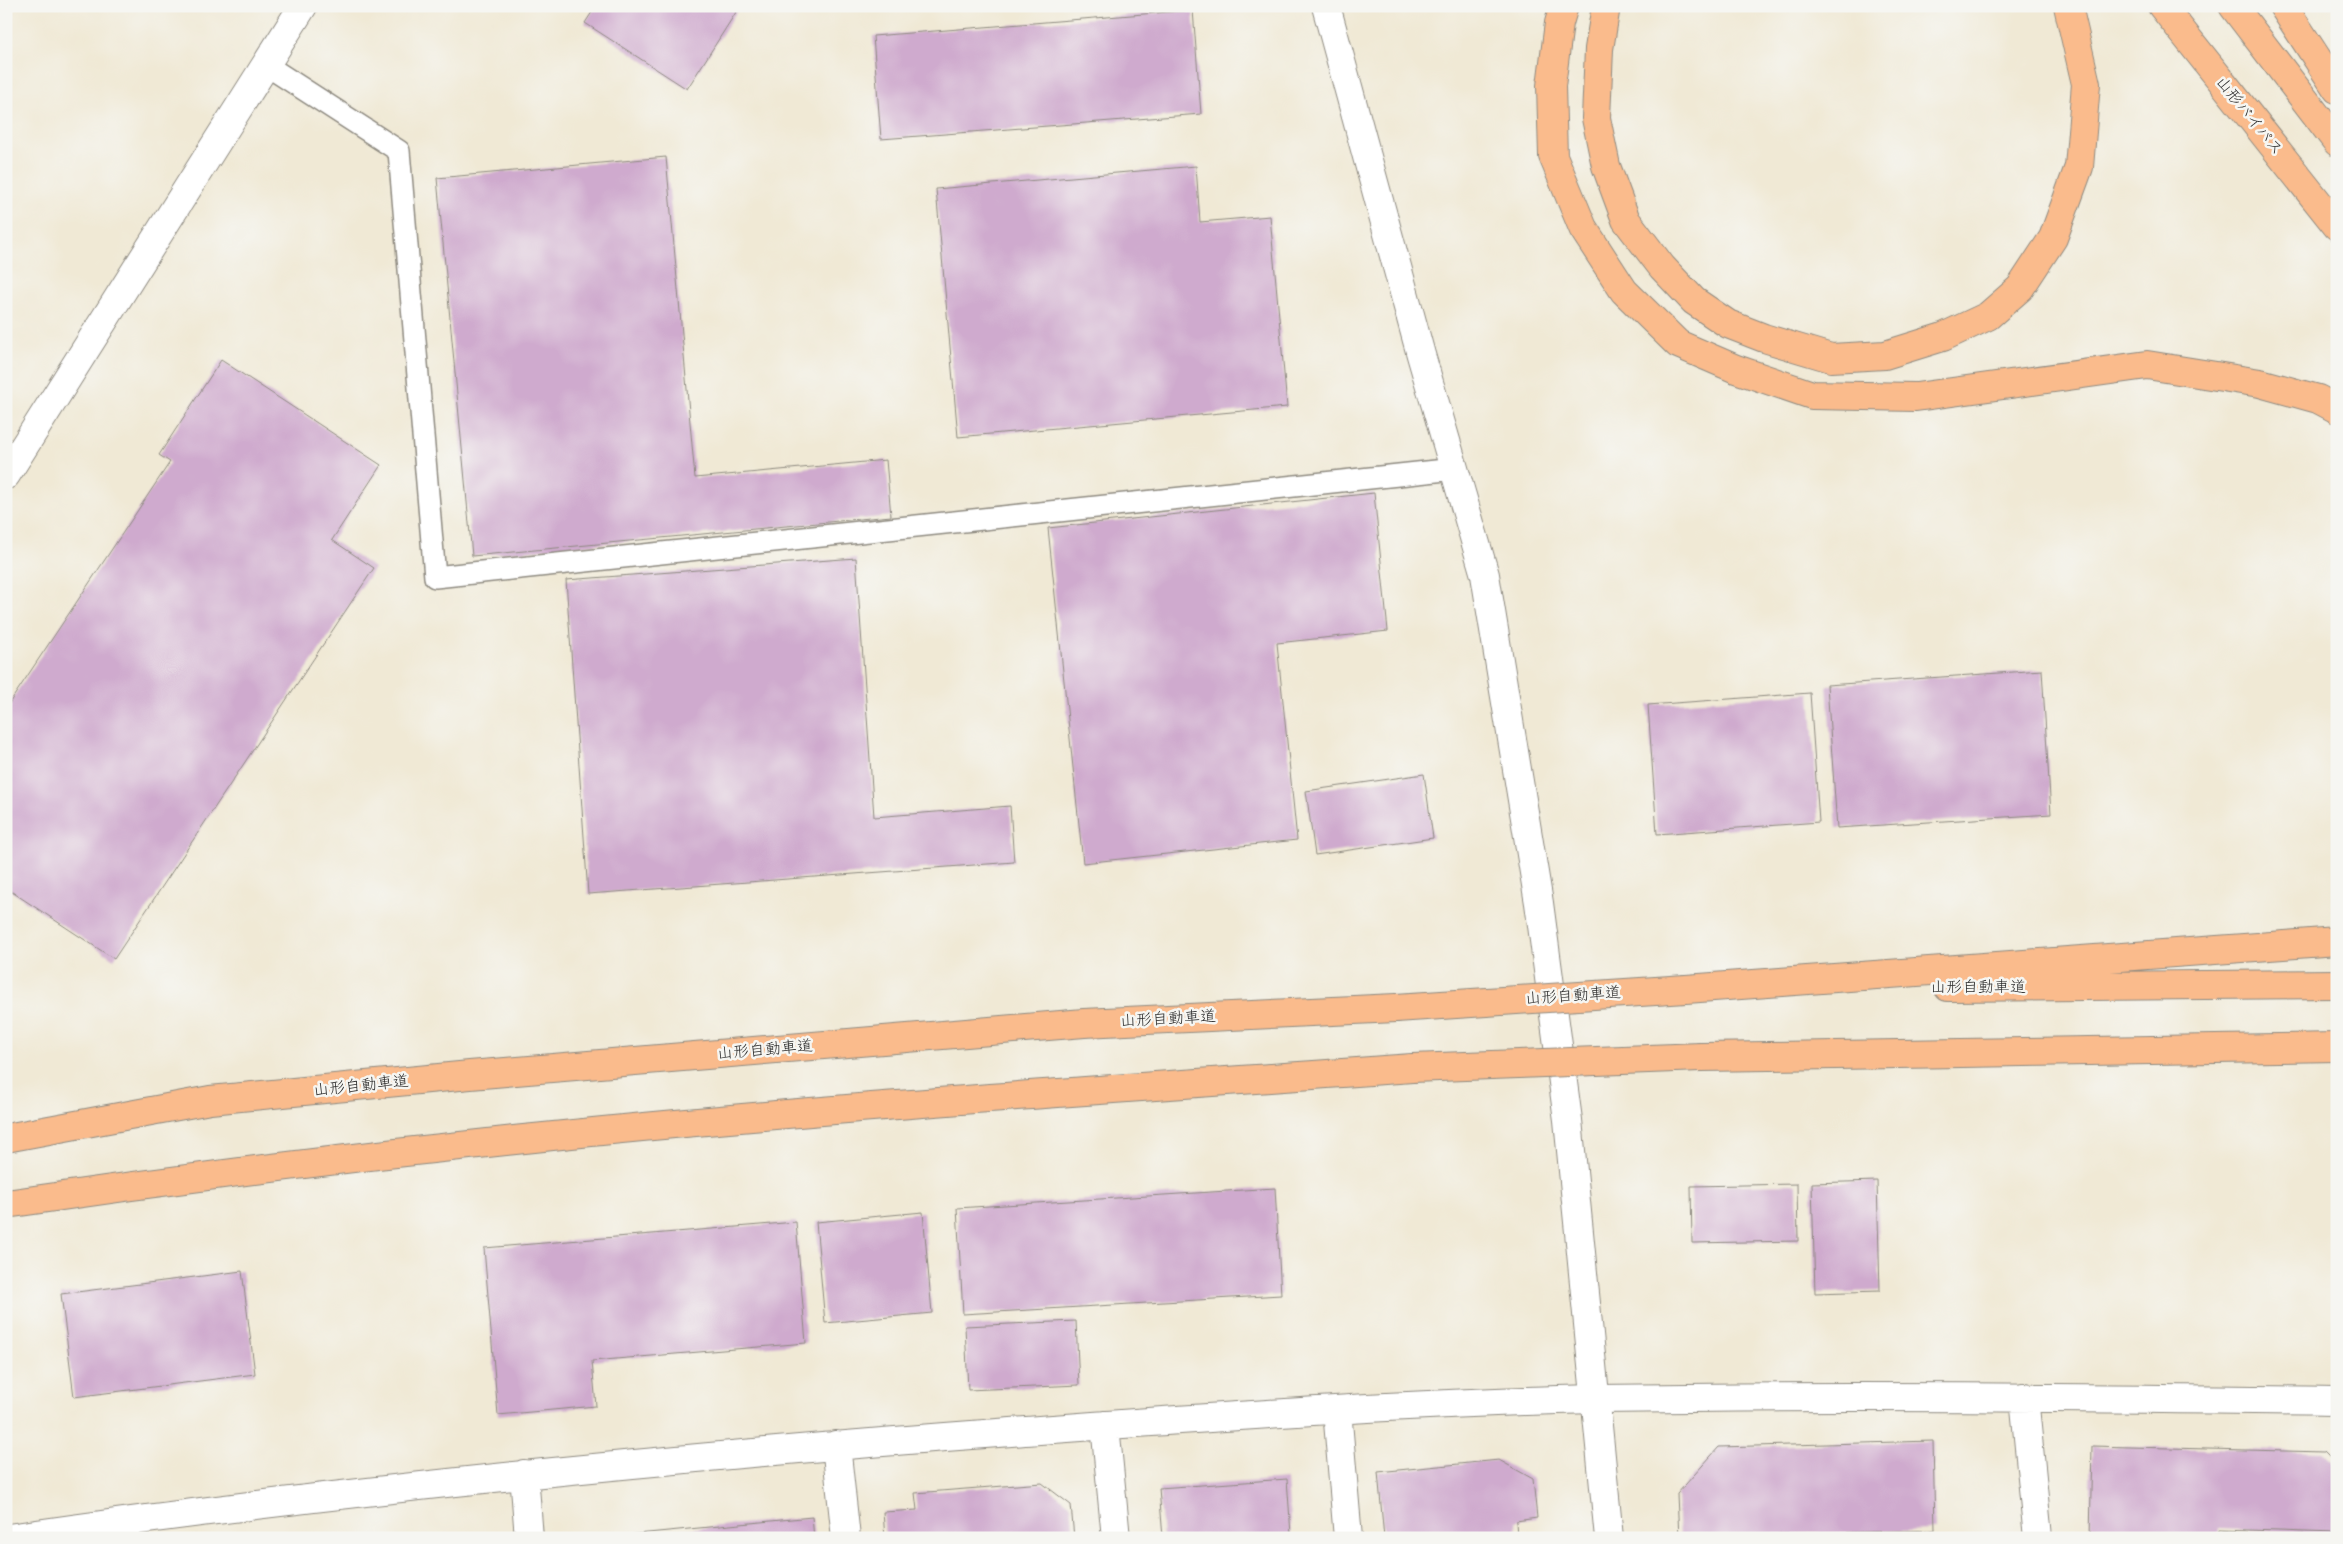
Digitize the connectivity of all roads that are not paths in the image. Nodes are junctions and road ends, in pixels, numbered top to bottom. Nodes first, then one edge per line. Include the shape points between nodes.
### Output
1 (303, 6) edge
2 (1326, 6) edge
3 (1564, 6) edge
4 (1606, 6) edge
5 (2068, 6) edge
6 (2162, 6) edge
7 (2233, 6) edge
8 (2282, 6) edge
9 (266, 65) junction
10 (2337, 89) edge
11 (2337, 142) edge
12 (2337, 226) edge
13 (2337, 409) edge
14 (1455, 469) junction
15 (6, 475) edge
16 (2337, 941) edge
17 (2337, 984) edge
18 (1686, 989) junction
19 (2337, 1047) edge
20 (6, 1138) edge
21 (6, 1204) edge
22 (2024, 1397) junction
23 (1594, 1400) junction
24 (2337, 1401) edge
25 (1337, 1410) junction
26 (1105, 1425) junction
27 (836, 1445) junction
28 (524, 1474) junction
29 (117, 1530) edge
30 (8, 1538) edge
31 (530, 1538) edge
32 (846, 1538) edge
33 (1116, 1538) edge
34 (1348, 1538) edge
35 (1609, 1538) edge
36 (2038, 1538) edge

1 - 9 street
2 - 14 street
3 - 13 highway via 1551,86 1553,156 1583,228 1624,292 1678,344 1736,369 1812,395 1916,397 2147,365 2260,383 2318,399
4 - 5 highway via 1599,49 1596,118 1606,166 1626,220 1662,267 1694,301 1714,315 1764,338 1831,358 1885,355 1942,337 1988,316 2020,288 2053,238 2079,167 2086,84
6 - 12 highway, 山形バイパス
7 - 11 highway
8 - 10 highway
9 - 14 lane via 399,151 434,576
9 - 15 street
14 - 23 street via 1485,575 1539,903 1568,1120
16 - 18 highway
17 - 18 highway, 山形自動車道
18 - 20 highway, 山形自動車道, bridge via 1396,1008 1084,1023 460,1076 210,1100
19 - 21 highway, bridge via 1701,1057 1412,1068 810,1112 545,1136 174,1179
22 - 23 street
22 - 24 street
22 - 36 street
23 - 25 street
23 - 35 street
25 - 26 street
25 - 34 street
26 - 27 street
26 - 33 street
27 - 28 street
27 - 32 street
28 - 29 street
28 - 31 street
29 - 30 street

